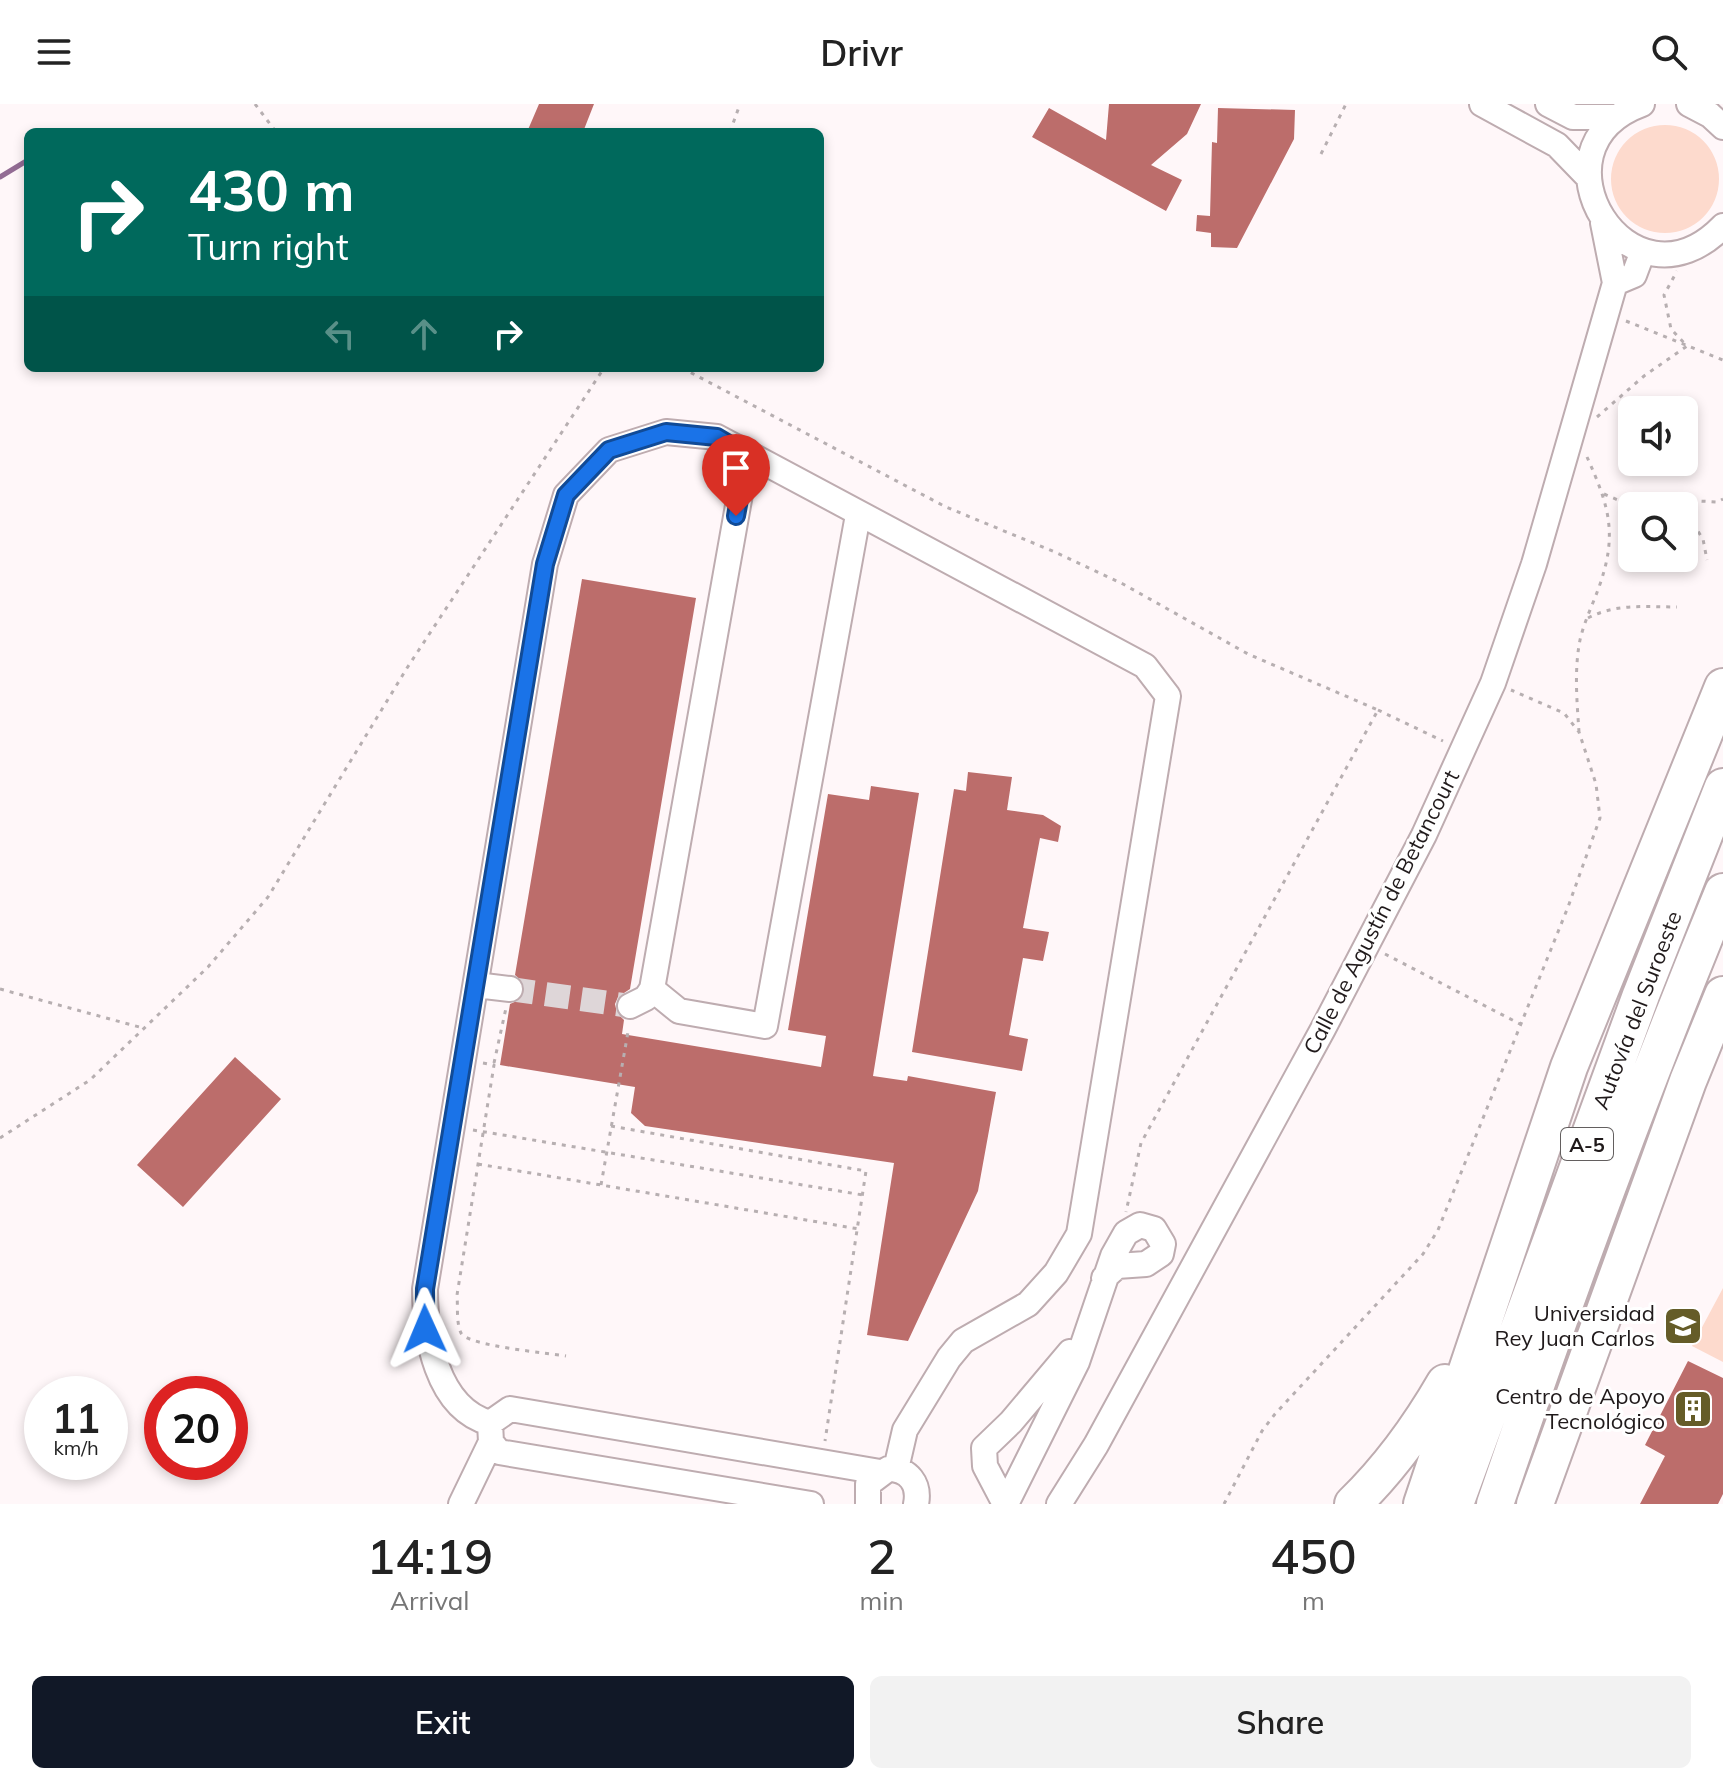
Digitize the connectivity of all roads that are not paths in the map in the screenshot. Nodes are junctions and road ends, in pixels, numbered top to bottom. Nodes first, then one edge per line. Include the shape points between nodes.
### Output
1 (1482, 104) edge
2 (1548, 104) edge
3 (1642, 104) edge
4 (1689, 104) edge
5 (1721, 104) edge
6 (1723, 113) edge
7 (1616, 117) junction
8 (1723, 127) edge
9 (1588, 177) junction
10 (1603, 223) junction
11 (1723, 226) edge
12 (1643, 251) junction
13 (1615, 283) junction
14 (747, 455) junction
15 (858, 515) junction
16 (1723, 687) edge
17 (1723, 787) edge
18 (1723, 892) edge
19 (476, 985) junction
20 (510, 989) tunnel mouth
21 (652, 989) junction
22 (1723, 995) edge
23 (630, 1006) dead end
24 (1517, 1217) junction
25 (1102, 1288) junction
26 (1013, 1420) junction
27 (490, 1433) junction
28 (1040, 1437) junction
29 (786, 1455) junction
30 (888, 1470) junction
31 (780, 1501) edge
32 (461, 1504) edge
33 (811, 1504) edge
34 (868, 1504) edge
35 (916, 1504) edge
36 (1005, 1504) edge
37 (1059, 1504) edge
38 (1353, 1504) edge
39 (1422, 1504) edge
40 (1455, 1504) edge
41 (1495, 1504) edge
42 (1535, 1504) edge

1 - 9 street via 1557,145
2 - 7 street via 1573,117
3 - 7 street
4 - 8 street
5 - 6 street
7 - 9 street via 1595,144
9 - 10 street, Calle de Agustín de Betancourt
10 - 12 street
10 - 13 street, Calle de Agustín de Betancourt
11 - 12 street via 1690,249 1667,254
12 - 13 street, Calle de Agustín de Betancourt via 1634,275
13 - 37 street, Calle de Agustín de Betancourt via 1534,564 1493,683 1424,835 1139,1368
14 - 15 street
14 - 19 street via 717,437 666,432 609,450 566,495 545,564
14 - 21 street
15 - 21 street via 765,1026 679,1011
15 - 30 street via 1145,666 1168,696 1079,1234 1056,1273 1028,1304 963,1341 949,1358 905,1430
16 - 24 highway via 1574,1052
17 - 40 highway, Autovía del Suroeste / A-5
18 - 41 highway, Autovía del Suroeste / A-5 via 1557,1323
19 - 20 street
19 - 27 street via 425,1289 425,1329 446,1385
21 - 23 street
22 - 42 highway
24 - 38 highway via 1454,1369 1420,1427
24 - 39 highway
25 - 25 street via 1117,1266 1146,1264 1161,1254 1159,1235 1147,1225 1124,1235
25 - 26 street via 1077,1343
25 - 28 street via 1077,1362
26 - 28 street via 1033,1417
26 - 36 street via 981,1457
27 - 29 street via 510,1409
27 - 31 street via 499,1452
27 - 32 street
28 - 36 street
29 - 30 street
29 - 31 street
30 - 34 street via 868,1484
30 - 35 street via 911,1477
31 - 33 street

